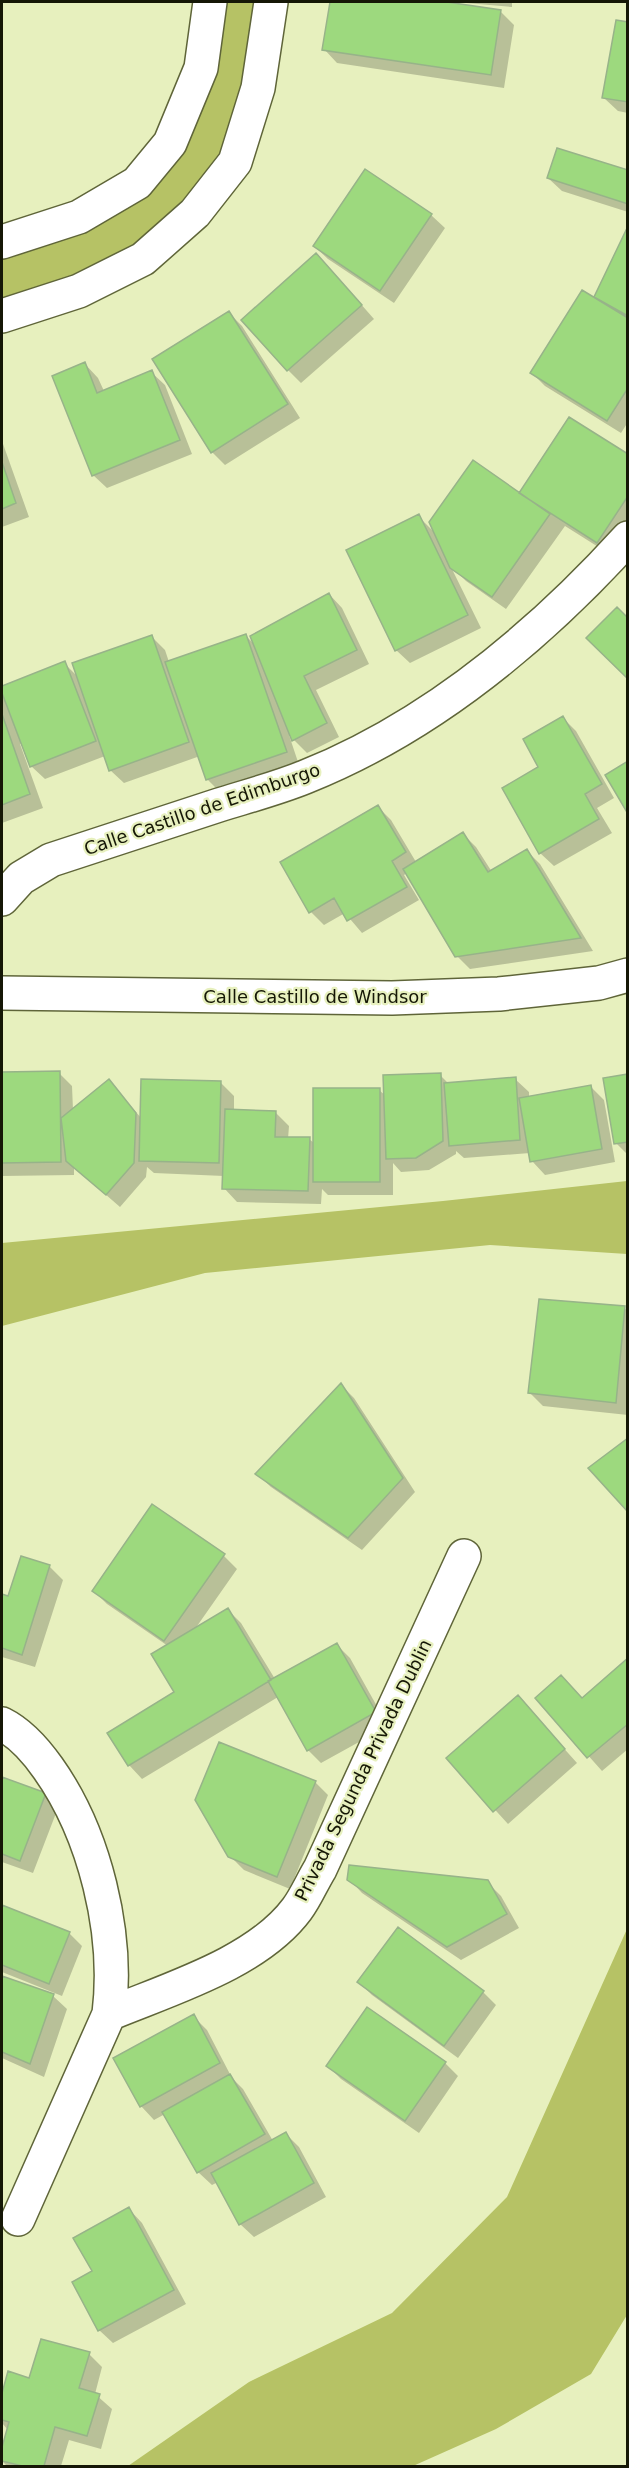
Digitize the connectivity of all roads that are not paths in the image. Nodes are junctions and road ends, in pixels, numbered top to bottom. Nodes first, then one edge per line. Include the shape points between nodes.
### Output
1 (210, 2) edge
2 (271, 2) edge
3 (2, 242) edge
4 (2, 316) edge
5 (627, 538) edge
6 (2, 899) edge
7 (627, 975) edge
8 (2, 993) edge
9 (464, 1556) dead end
10 (2, 1724) edge
11 (109, 2014) junction
12 (18, 2219) dead end

1 - 3 street via 201,68 170,143 137,183 79,217
2 - 4 street via 258,88 235,162 195,213 143,259 79,291
5 - 6 street, Calle Castillo de Edimburgo via 542,625 418,719 305,777 51,860 21,878
7 - 8 street, Calle Castillo de Windsor via 599,983 499,994 392,998
9 - 11 street, Privada Segunda Privada Dublin via 320,1869 296,1910 259,1946 207,1974
10 - 11 street via 35,1751 62,1788 82,1827 99,1885 109,1941
11 - 12 street

